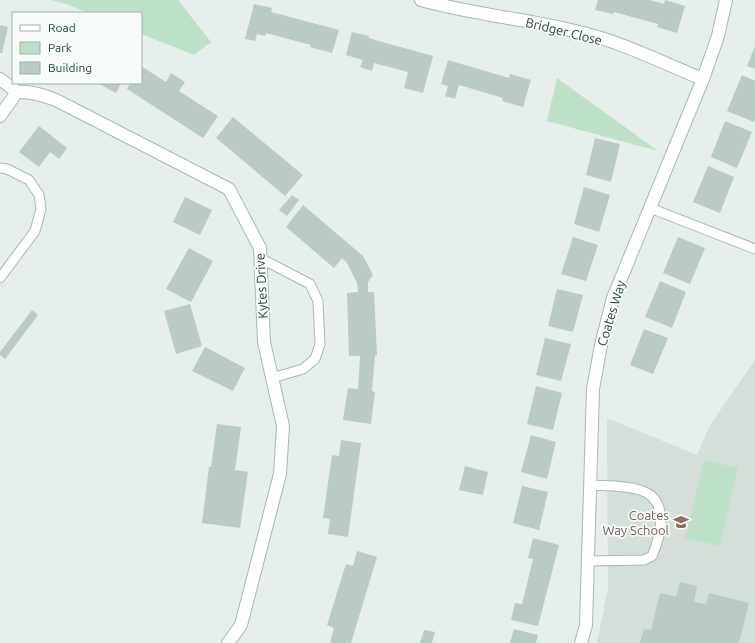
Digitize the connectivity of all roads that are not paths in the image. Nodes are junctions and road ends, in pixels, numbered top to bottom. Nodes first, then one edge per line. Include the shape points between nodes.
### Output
1 (421, 0) edge
2 (726, 0) edge
3 (0, 79) edge
4 (703, 79) junction
5 (17, 92) junction
6 (0, 116) edge
7 (0, 168) edge
8 (650, 208) junction
9 (755, 249) edge
10 (260, 258) junction
11 (0, 278) edge
12 (272, 378) junction
13 (590, 485) junction
14 (588, 561) junction
15 (228, 643) edge
16 (581, 643) edge

1 - 4 street, Bridger Close via 585,33
2 - 4 street, Coates Way via 718,36
3 - 5 street
4 - 8 street, Coates Way
5 - 6 street
5 - 10 street, Kytes Drive via 34,93 56,100 229,189 260,248
7 - 11 lane via 29,180 39,195 41,209 35,231
8 - 9 lane
8 - 13 street, Coates Way via 613,298 601,345 593,389
10 - 12 street, Kytes Drive via 264,342
10 - 12 lane via 310,284 318,301 320,344 315,359 303,369
12 - 15 street, Kytes Drive via 283,426 280,474 240,625
13 - 14 street, Coates Way
13 - 14 lane via 640,490 652,496 657,503 661,519 652,556 644,560
14 - 16 street, Coates Way via 586,625

